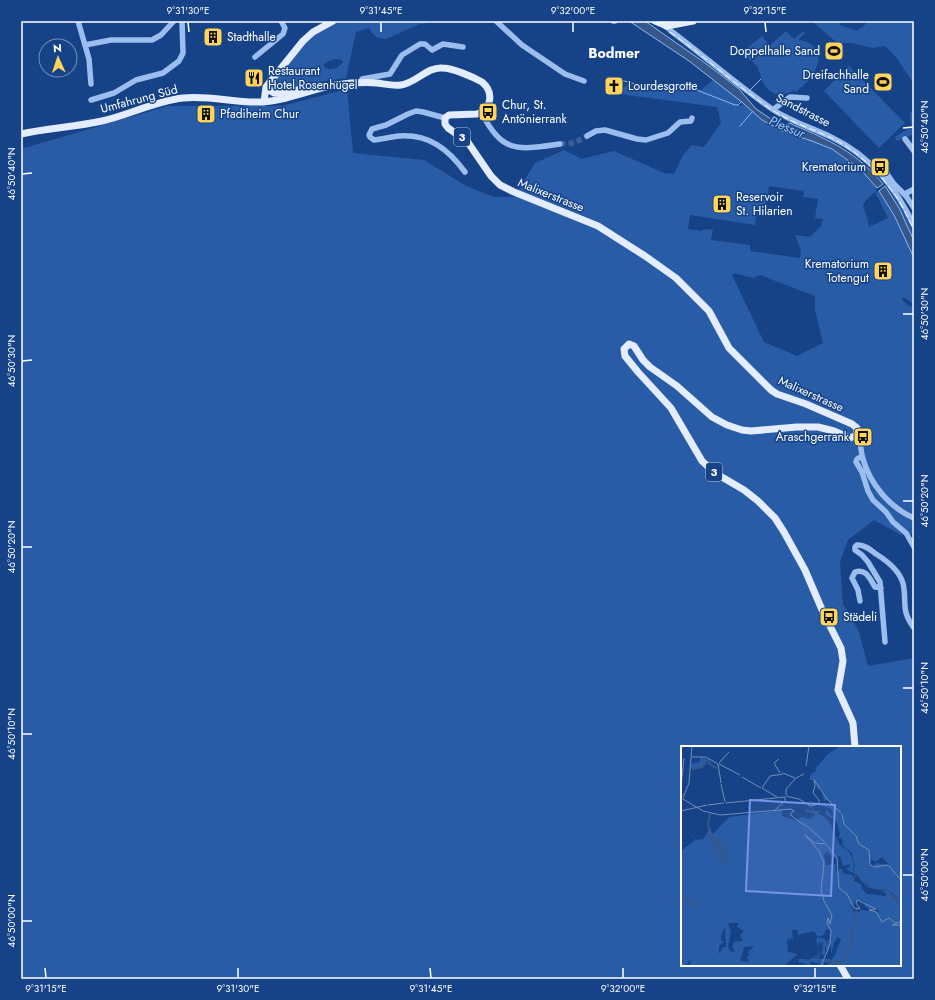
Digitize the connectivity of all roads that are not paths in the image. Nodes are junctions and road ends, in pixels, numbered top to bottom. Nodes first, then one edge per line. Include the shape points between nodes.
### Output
1 (78, 21) edge
2 (174, 21) edge
3 (182, 21) edge
4 (281, 21) edge
5 (333, 21) edge
6 (496, 21) edge
7 (655, 21) edge
8 (692, 21) edge
9 (667, 26) junction
10 (85, 45) junction
11 (463, 47) dead end
12 (255, 57) dead end
13 (584, 81) dead end
14 (269, 83) junction
15 (361, 83) junction
16 (91, 84) dead end
17 (318, 89) junction
18 (807, 98) dead end
19 (91, 100) dead end
20 (264, 102) junction
21 (774, 110) junction
22 (481, 112) junction
23 (446, 118) junction
24 (692, 118) dead end
25 (21, 134) edge
26 (586, 136) tunnel mouth
27 (905, 140) dead end
28 (560, 144) tunnel mouth
29 (914, 151) edge
30 (878, 171) junction
31 (465, 172) dead end
32 (914, 189) edge
33 (905, 194) junction
34 (914, 208) edge
35 (914, 226) edge
36 (857, 435) junction
37 (862, 456) junction
38 (914, 518) edge
39 (914, 547) edge
40 (881, 588) junction
41 (860, 601) dead end
42 (914, 628) edge
43 (885, 642) dead end
44 (856, 746) edge
45 (841, 966) edge
46 (848, 979) edge

1 - 10 street
2 - 10 street via 161,35 152,40 114,40
3 - 19 street via 183,53 179,61 163,73 136,80 112,94
4 - 12 street via 285,28 284,33
5 - 14 main road via 305,39
6 - 13 street via 522,46 565,74
7 - 9 main road
8 - 9 main road
9 - 21 street, Sandstrasse
10 - 16 street via 90,61
11 - 15 street via 443,44 432,50 425,44 420,44 402,55 390,74 362,79
14 - 17 main road via 269,91 275,94
14 - 20 main road via 265,89
15 - 17 main road
15 - 22 main road via 402,85 434,69 447,68 486,86 490,100 487,108
17 - 20 main road
18 - 21 street via 790,96
20 - 25 main road, Umfahrung Süd via 198,97 178,99 103,121
21 - 30 street, Sandstrasse via 842,142
22 - 23 main road, 3 via 472,115 450,114
22 - 28 street via 496,136 511,146 524,149
23 - 31 street via 413,112 372,129 369,134 374,140 402,136 431,142 448,152
23 - 36 main road, Malixerstrasse / 3 via 446,127 467,141 500,185 598,226 668,272 707,308 729,348 771,390 854,425 858,430
24 - 26 street via 690,121 680,122 665,134 649,139 640,140 605,130
27 - 29 street
30 - 33 street via 885,170 894,184
30 - 35 street, Sandstrasse via 904,205
32 - 33 street
33 - 34 street
36 - 37 street
36 - 44 main road, Malixerstrasse / 3 via 850,438 831,430 813,427 756,431 732,427 712,417 674,383 650,367 634,346 629,344 624,349 625,356 638,372 672,408 702,461 718,475 758,501 775,518 786,535 841,648 843,661 838,690 852,720
37 - 38 street via 881,494 902,512
37 - 39 street via 856,462 871,496 906,533
40 - 41 street via 875,587 864,572 855,572 852,578
40 - 42 street via 880,580 871,565 855,550 857,545 863,545 892,565 904,587 905,610
40 - 43 street
45 - 46 main road

